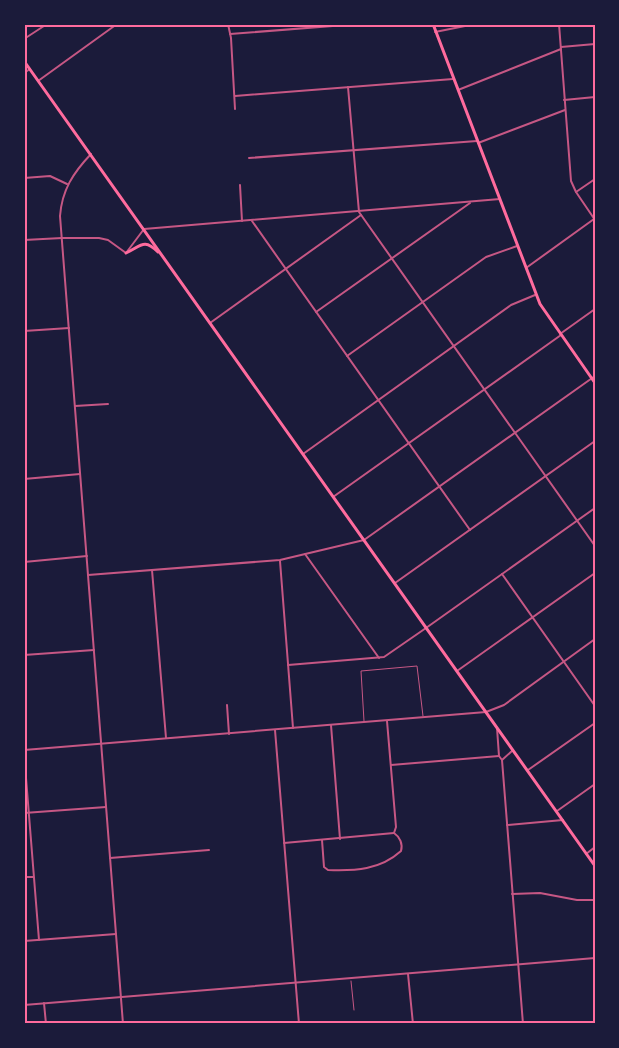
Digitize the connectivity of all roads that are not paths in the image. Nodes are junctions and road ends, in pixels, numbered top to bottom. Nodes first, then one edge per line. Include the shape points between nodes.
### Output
1 (29, 24) edge
2 (47, 24) edge
3 (117, 24) edge
4 (228, 24) edge
5 (358, 24) edge
6 (433, 24) edge
7 (475, 24) edge
8 (559, 24) edge
9 (24, 29) edge
10 (435, 32) junction
11 (230, 34) junction
12 (24, 39) edge
13 (595, 44) edge
14 (561, 48) junction
15 (24, 61) edge
16 (30, 69) junction
17 (24, 73) edge
18 (453, 79) junction
19 (38, 81) junction
20 (348, 87) junction
21 (458, 90) junction
22 (235, 96) junction
23 (595, 98) edge
24 (564, 100) junction
25 (236, 109) dead end
26 (565, 110) junction
27 (478, 142) junction
28 (353, 150) junction
29 (91, 154) junction
30 (249, 158) dead end
31 (24, 178) edge
32 (595, 179) edge
33 (67, 184) junction
34 (240, 185) dead end
35 (576, 192) junction
36 (500, 198) junction
37 (471, 202) junction
38 (360, 213) junction
39 (595, 219) edge
40 (252, 220) junction
41 (242, 221) junction
42 (144, 229) junction
43 (62, 238) junction
44 (24, 240) edge
45 (518, 246) junction
46 (126, 253) junction
47 (164, 257) junction
48 (392, 259) junction
49 (285, 268) junction
50 (526, 268) junction
51 (537, 295) junction
52 (422, 302) junction
53 (595, 309) edge
54 (316, 312) junction
55 (210, 323) junction
56 (69, 328) junction
57 (24, 332) edge
58 (561, 335) junction
59 (454, 347) junction
60 (347, 356) junction
61 (593, 377) edge
62 (595, 383) edge
63 (484, 389) junction
64 (378, 401) junction
65 (108, 404) dead end
66 (75, 406) junction
67 (515, 433) junction
68 (595, 441) edge
69 (408, 443) junction
70 (303, 454) junction
71 (80, 474) junction
72 (546, 476) junction
73 (24, 479) edge
74 (439, 487) junction
75 (333, 496) junction
76 (595, 508) edge
77 (577, 520) junction
78 (470, 530) junction
79 (364, 540) junction
80 (595, 546) edge
81 (305, 554) junction
82 (87, 556) junction
83 (280, 560) junction
84 (24, 562) edge
85 (152, 570) junction
86 (595, 573) edge
87 (502, 574) junction
88 (88, 575) junction
89 (395, 583) junction
90 (532, 618) junction
91 (426, 628) junction
92 (595, 639) edge
93 (94, 650) junction
94 (24, 655) edge
95 (379, 658) junction
96 (564, 662) junction
97 (288, 665) junction
98 (456, 671) junction
99 (227, 705) dead end
100 (595, 706) edge
101 (486, 712) junction
102 (423, 718) junction
103 (387, 721) junction
104 (364, 723) junction
105 (595, 723) edge
106 (331, 725) junction
107 (293, 728) junction
108 (497, 729) junction
109 (275, 730) junction
110 (229, 734) junction
111 (166, 739) junction
112 (102, 744) junction
113 (513, 750) junction
114 (24, 752) edge
115 (499, 756) junction
116 (502, 760) junction
117 (391, 765) junction
118 (528, 770) junction
119 (595, 784) edge
120 (106, 807) junction
121 (557, 811) junction
122 (24, 813) edge
123 (29, 813) junction
124 (563, 820) junction
125 (507, 825) junction
126 (394, 833) junction
127 (340, 839) junction
128 (322, 840) junction
129 (284, 843) junction
130 (595, 847) edge
131 (210, 850) dead end
132 (586, 854) junction
133 (110, 858) junction
134 (595, 867) edge
135 (34, 876) junction
136 (24, 877) edge
137 (513, 894) junction
138 (595, 900) edge
139 (116, 934) junction
140 (39, 940) junction
141 (24, 941) edge
142 (595, 958) edge
143 (518, 964) junction
144 (408, 974) junction
145 (351, 979) junction
146 (296, 984) junction
147 (121, 997) junction
148 (44, 1004) junction
149 (24, 1005) edge
150 (354, 1010) dead end
151 (46, 1024) edge
152 (123, 1024) edge
153 (299, 1024) edge
154 (412, 1024) edge
155 (523, 1024) edge

1 - 9 street
2 - 12 street
3 - 19 street
4 - 11 street
5 - 11 street
6 - 10 main road
7 - 10 street
8 - 14 street
10 - 18 main road
11 - 22 street
13 - 14 street
14 - 21 street
14 - 24 street
15 - 16 main road
16 - 17 street
16 - 19 main road
18 - 20 street
18 - 21 main road
19 - 29 main road
20 - 22 street
20 - 28 street
21 - 27 main road
22 - 25 street
23 - 24 street
24 - 26 street
26 - 27 street
26 - 35 street via 570,173
27 - 28 street
27 - 36 main road
28 - 30 street
28 - 38 street
29 - 33 street
29 - 42 main road
31 - 33 street via 50,176
32 - 35 street
33 - 43 street via 61,206
34 - 41 street
35 - 39 street
36 - 37 street
36 - 45 main road
37 - 38 street
37 - 48 street
38 - 40 street
38 - 48 street
38 - 49 street
39 - 50 street
40 - 41 street
40 - 49 street
41 - 42 street
42 - 46 street
42 - 47 main road
43 - 44 street
43 - 46 street via 108,240
43 - 56 street
45 - 50 main road
45 - 52 street via 486,257
46 - 47 main road via 147,244
47 - 55 main road
48 - 52 street
48 - 54 street
49 - 54 street
49 - 55 street
50 - 51 main road
51 - 58 main road
51 - 59 street via 511,305
52 - 59 street
52 - 60 street
53 - 58 street
54 - 60 street
55 - 70 main road
56 - 57 street
56 - 66 street
58 - 61 main road
58 - 63 street
59 - 63 street
59 - 64 street
60 - 64 street
61 - 62 main road
61 - 67 street
63 - 67 street
63 - 69 street
64 - 69 street
64 - 70 street
65 - 66 street
66 - 71 street
67 - 72 street
67 - 74 street
68 - 72 street
69 - 74 street
69 - 75 street
70 - 75 main road
71 - 73 street
71 - 82 street
72 - 77 street
72 - 78 street
74 - 78 street
74 - 79 street
75 - 79 main road
76 - 77 street
77 - 80 street
77 - 87 street
78 - 89 street
79 - 81 street
79 - 89 main road
81 - 83 street
81 - 95 street
82 - 84 street
82 - 88 street
83 - 85 street
83 - 97 street
85 - 88 street
85 - 111 street
86 - 90 street
87 - 90 street
87 - 91 street
88 - 93 street
89 - 91 main road
90 - 96 street
90 - 98 street
91 - 95 street
91 - 98 main road
92 - 96 street
93 - 94 street
93 - 112 street
95 - 97 street
96 - 100 street
96 - 101 street via 504,705
97 - 107 street
98 - 101 main road
99 - 110 street
101 - 102 street
101 - 108 main road
102 - 103 street
102 - 104 lane via 417,666 361,671
103 - 104 street
103 - 117 street
104 - 106 street
105 - 118 street
106 - 107 street
106 - 127 street
107 - 109 street
108 - 113 main road
108 - 115 street
109 - 110 street
109 - 129 street
110 - 111 street
111 - 112 street
112 - 114 street
112 - 120 street
113 - 116 street
113 - 118 main road
114 - 123 street
115 - 116 street
115 - 117 street
116 - 125 street
117 - 126 street
118 - 121 main road
119 - 121 street
120 - 123 street
120 - 133 street
121 - 124 main road
122 - 123 street
123 - 135 street
124 - 125 street
124 - 132 main road
125 - 137 street
126 - 127 street
126 - 128 street via 401,851 376,867 328,870 324,867
127 - 128 street
128 - 129 street
129 - 146 street
130 - 132 street
131 - 133 street
132 - 134 main road
133 - 139 street
135 - 136 street
135 - 140 street
137 - 138 street
137 - 143 street
139 - 140 street
139 - 147 street
140 - 141 street
142 - 143 street
143 - 144 street
143 - 155 street
144 - 145 street
144 - 154 street
145 - 146 street
145 - 150 lane
146 - 147 street
146 - 153 street
147 - 148 street
147 - 152 street
148 - 149 street
148 - 151 street

